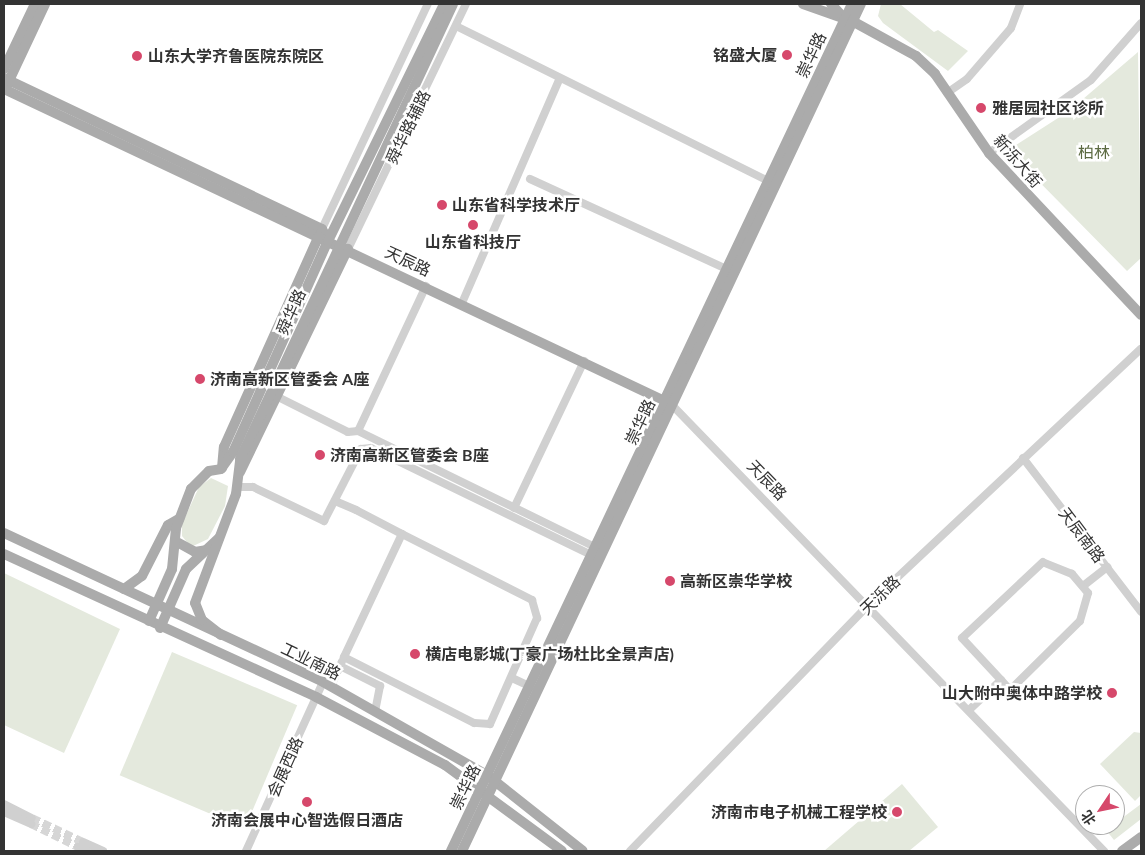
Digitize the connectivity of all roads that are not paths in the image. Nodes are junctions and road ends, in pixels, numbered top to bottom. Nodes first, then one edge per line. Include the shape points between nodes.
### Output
1 (34, 4) edge
2 (45, 4) edge
3 (428, 4) edge
4 (444, 4) edge
5 (453, 4) edge
6 (466, 4) edge
7 (803, 4) edge
8 (831, 4) edge
9 (852, 4) edge
10 (861, 4) edge
11 (1020, 4) edge
12 (849, 20) junction
13 (1141, 23) edge
14 (456, 26) junction
15 (4, 69) edge
16 (560, 78) junction
17 (5, 86) edge
18 (947, 93) junction
19 (989, 153) junction
20 (530, 179) dead end
21 (768, 181) junction
22 (325, 238) junction
23 (348, 249) junction
24 (727, 269) junction
25 (426, 286) junction
26 (462, 303) junction
27 (1141, 315) edge
28 (1141, 349) edge
29 (584, 361) junction
30 (278, 397) junction
31 (670, 403) junction
32 (358, 431) junction
33 (1023, 458) junction
34 (221, 469) junction
35 (237, 482) junction
36 (335, 501) junction
37 (514, 508) junction
38 (179, 519) junction
39 (4, 533) edge
40 (402, 534) junction
41 (222, 536) junction
42 (177, 542) junction
43 (206, 549) junction
44 (595, 552) junction
45 (4, 554) edge
46 (1107, 567) junction
47 (1083, 586) junction
48 (124, 589) junction
49 (155, 602) junction
50 (868, 605) junction
51 (166, 608) junction
52 (1141, 612) edge
53 (149, 622) junction
54 (160, 628) junction
55 (220, 635) junction
56 (344, 657) junction
57 (340, 666) junction
58 (512, 678) junction
59 (1000, 680) junction
60 (327, 684) junction
61 (531, 687) junction
62 (316, 697) junction
63 (969, 710) junction
64 (375, 711) junction
65 (490, 778) junction
66 (483, 793) junction
67 (4, 804) edge
68 (4, 812) edge
69 (1141, 837) edge
70 (87, 851) tunnel mouth
71 (103, 851) edge
72 (246, 851) edge
73 (451, 851) edge
74 (462, 851) edge
75 (562, 851) edge
76 (583, 851) edge
77 (630, 851) edge
78 (1104, 851) edge
79 (1122, 851) edge

1 - 15 main road
2 - 17 main road
3 - 22 street, 舜华路辅路
4 - 22 main road, 舜华路
5 - 22 main road, 舜华路
6 - 14 street, 舜华路辅路
7 - 12 main road, 新泺大街
8 - 12 main road, 新泺大街
9 - 12 main road, 崇华路
10 - 12 main road, 崇华路
11 - 18 street via 1012,28 967,79
12 - 18 main road, 新泺大街 via 916,56
12 - 21 main road, 崇华路
12 - 31 main road, 崇华路
13 - 19 street via 1091,80
14 - 16 street
14 - 23 street, 舜华路辅路
16 - 21 street
16 - 26 street
17 - 22 main road, 天辰路
18 - 19 main road, 新泺大街
19 - 27 main road, 新泺大街
20 - 24 street
21 - 24 main road, 崇华路
22 - 23 main road, 天辰路
22 - 34 main road, 舜华路 via 233,452
22 - 35 main road, 舜华路 via 240,459
23 - 25 main road, 天辰路
23 - 30 main road
24 - 31 main road, 崇华路
25 - 26 main road, 天辰路
25 - 32 street
26 - 29 main road, 天辰路
28 - 33 street, 天泺路
29 - 31 main road, 天辰路
29 - 37 street
30 - 32 street via 348,432
30 - 35 main road
31 - 44 main road, 崇华路
31 - 50 street, 天辰路
31 - 65 main road, 崇华路
32 - 37 street
33 - 46 street, 天辰南路
33 - 50 street, 天泺路
34 - 35 main road
34 - 38 main road via 209,471 198,480
35 - 36 street via 324,521
35 - 41 main road, 舜华路
36 - 40 street
36 - 44 street via 361,449 371,448
37 - 44 street
38 - 42 main road
38 - 48 main road via 168,525 142,576
39 - 48 main road, 工业南路
40 - 56 street, 会展西路
40 - 58 street via 532,600 537,618
41 - 43 main road
41 - 55 main road, 舜华路 via 195,603 202,620
42 - 43 main road via 195,552
42 - 49 main road via 172,569
43 - 51 main road via 186,569
44 - 61 main road, 崇华路
45 - 53 main road, 工业南路
46 - 47 street
46 - 52 street, 天辰南路
47 - 59 street via 1087,603 1080,621 1010,690
47 - 59 street via 1072,574 1044,562 962,638
48 - 49 main road, 工业南路
49 - 51 main road, 工业南路
49 - 53 main road
50 - 63 street, 天辰路
50 - 77 street, 天泺路
51 - 54 main road
51 - 55 main road, 工业南路
53 - 54 main road, 工业南路
54 - 62 main road, 工业南路
55 - 60 main road, 工业南路
56 - 57 street, 会展西路
56 - 58 street via 474,723 490,724
57 - 60 street, 会展西路
57 - 64 street via 380,686
58 - 61 street
59 - 63 street
60 - 62 street, 会展西路
60 - 64 main road, 工业南路
61 - 65 main road, 崇华路
62 - 66 main road, 工业南路 via 445,765
62 - 72 street, 会展西路
63 - 78 street, 天辰路
64 - 65 main road, 工业南路
65 - 66 main road, 崇华路
65 - 76 main road, 工业南路
66 - 73 main road, 崇华路
66 - 74 main road, 崇华路
66 - 75 main road, 工业南路
67 - 68 street via 31,821
69 - 79 main road
70 - 71 street via 80,844

